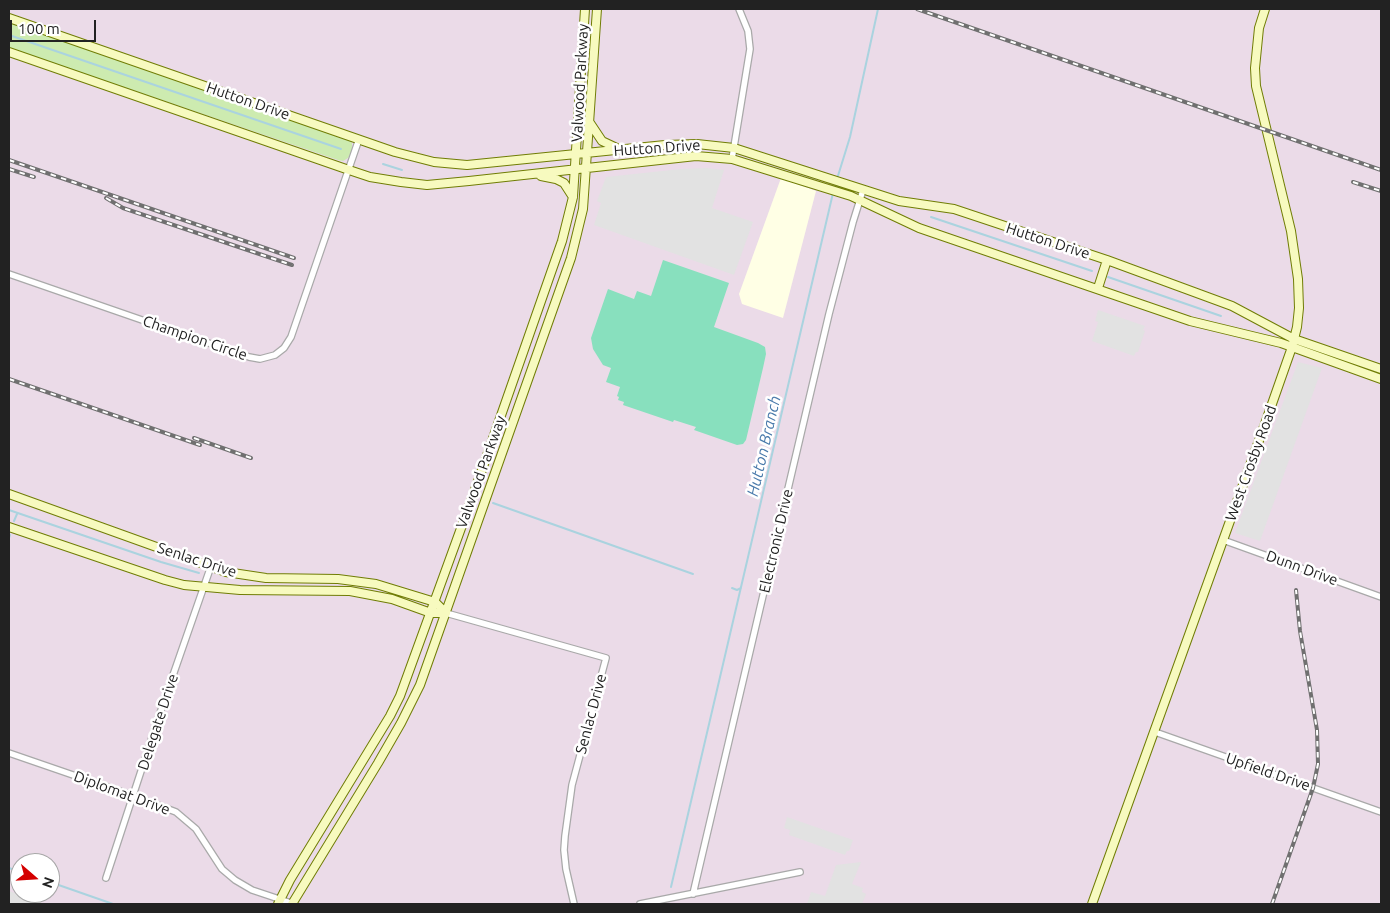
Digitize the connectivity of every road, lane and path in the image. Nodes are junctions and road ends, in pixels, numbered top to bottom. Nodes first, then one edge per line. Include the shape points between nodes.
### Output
1 (585, 9) edge
2 (597, 9) edge
3 (739, 9) edge
4 (1265, 9) edge
5 (9, 18) edge
6 (9, 52) edge
7 (588, 120) junction
8 (359, 139) junction
9 (734, 148) junction
10 (623, 150) junction
11 (587, 154) junction
12 (577, 155) junction
13 (732, 159) junction
14 (586, 168) junction
15 (575, 169) junction
16 (349, 170) junction
17 (524, 174) junction
18 (863, 190) junction
19 (573, 197) junction
20 (860, 200) junction
21 (1107, 260) junction
22 (9, 274) edge
23 (1098, 288) junction
24 (530, 333) junction
25 (543, 337) junction
26 (1293, 343) junction
27 (1381, 369) edge
28 (1381, 378) edge
29 (476, 487) junction
30 (489, 491) junction
31 (9, 494) edge
32 (9, 527) edge
33 (1223, 540) junction
34 (211, 566) junction
35 (333, 579) junction
36 (203, 587) junction
37 (333, 590) junction
38 (1381, 597) edge
39 (435, 602) junction
40 (431, 613) junction
41 (446, 613) junction
42 (400, 696) junction
43 (412, 702) junction
44 (1154, 732) junction
45 (9, 754) edge
46 (134, 796) junction
47 (342, 796) junction
48 (354, 803) junction
49 (1381, 812) edge
50 (800, 872) dead end
51 (106, 878) dead end
52 (693, 894) junction
53 (279, 902) edge
54 (293, 904) edge
55 (574, 904) edge
56 (640, 904) edge
57 (1092, 904) edge

1 - 12 street, Valwood Parkway
2 - 7 street, Valwood Parkway
3 - 9 street via 750,44
4 - 26 street, West Crosby Road via 1256,48 1256,86 1291,231 1298,279 1299,308
5 - 8 street, Hutton Drive
6 - 16 street, Hutton Drive
7 - 10 street via 602,141
7 - 11 street, Valwood Parkway
8 - 12 street, Hutton Drive via 434,162 467,165
8 - 16 street, Champion Circle
9 - 10 street, Hutton Drive via 697,144
9 - 13 street
9 - 18 street, Hutton Drive
10 - 11 street, Hutton Drive
11 - 12 street, Hutton Drive
11 - 14 street, Valwood Parkway
12 - 15 street, Valwood Parkway
13 - 14 street, Hutton Drive via 696,156
13 - 20 street, Hutton Drive
14 - 15 street, Hutton Drive
14 - 25 street, Valwood Parkway via 577,237
15 - 17 street, Hutton Drive
15 - 19 street, Valwood Parkway
16 - 17 street, Hutton Drive via 370,177 427,185
16 - 22 street, Champion Circle via 291,337 275,356 250,357
17 - 19 street via 556,179 564,183
18 - 20 street, Electronic Drive
18 - 21 street, Hutton Drive via 954,209
19 - 24 street, Valwood Parkway via 565,232
20 - 23 street, Hutton Drive via 919,228
20 - 52 street, Electronic Drive via 829,314
21 - 23 street
21 - 26 street, Hutton Drive via 1232,306
23 - 26 street, Hutton Drive via 1190,321
24 - 25 street
24 - 29 street, Valwood Parkway
25 - 30 street, Valwood Parkway
26 - 27 street, Hutton Drive
26 - 28 street, Hutton Drive
26 - 33 street, West Crosby Road
29 - 30 street
29 - 39 street, Valwood Parkway
30 - 41 street, Valwood Parkway
31 - 34 street, Senlac Drive
32 - 36 street, Senlac Drive via 164,580
33 - 38 street, Dunn Drive
33 - 44 street, West Crosby Road
34 - 35 street, Senlac Drive via 226,572 266,578
34 - 36 street, Delegate Drive
35 - 37 street
35 - 39 street, Senlac Drive via 376,584
36 - 37 street, Senlac Drive
36 - 46 street, Delegate Drive
37 - 40 street, Senlac Drive via 392,599
39 - 40 street, Valwood Parkway
39 - 41 street, Senlac Drive
40 - 41 street, Senlac Drive
40 - 42 street, Valwood Parkway
41 - 43 street, Valwood Parkway
41 - 55 street, Senlac Drive via 606,658 572,785 565,836 566,869
42 - 43 street
42 - 47 street, Valwood Parkway
43 - 48 street, Valwood Parkway
44 - 49 street, Upfield Drive
44 - 57 street, West Crosby Road
45 - 46 street, Diplomat Drive
46 - 51 street, Delegate Drive
46 - 53 street, Diplomat Drive via 169,809 188,821 199,832 222,869 252,890
47 - 48 street
47 - 53 street, Valwood Parkway
48 - 54 street, Valwood Parkway
50 - 52 street
52 - 56 street
53 - 54 street, Diplomat Drive

